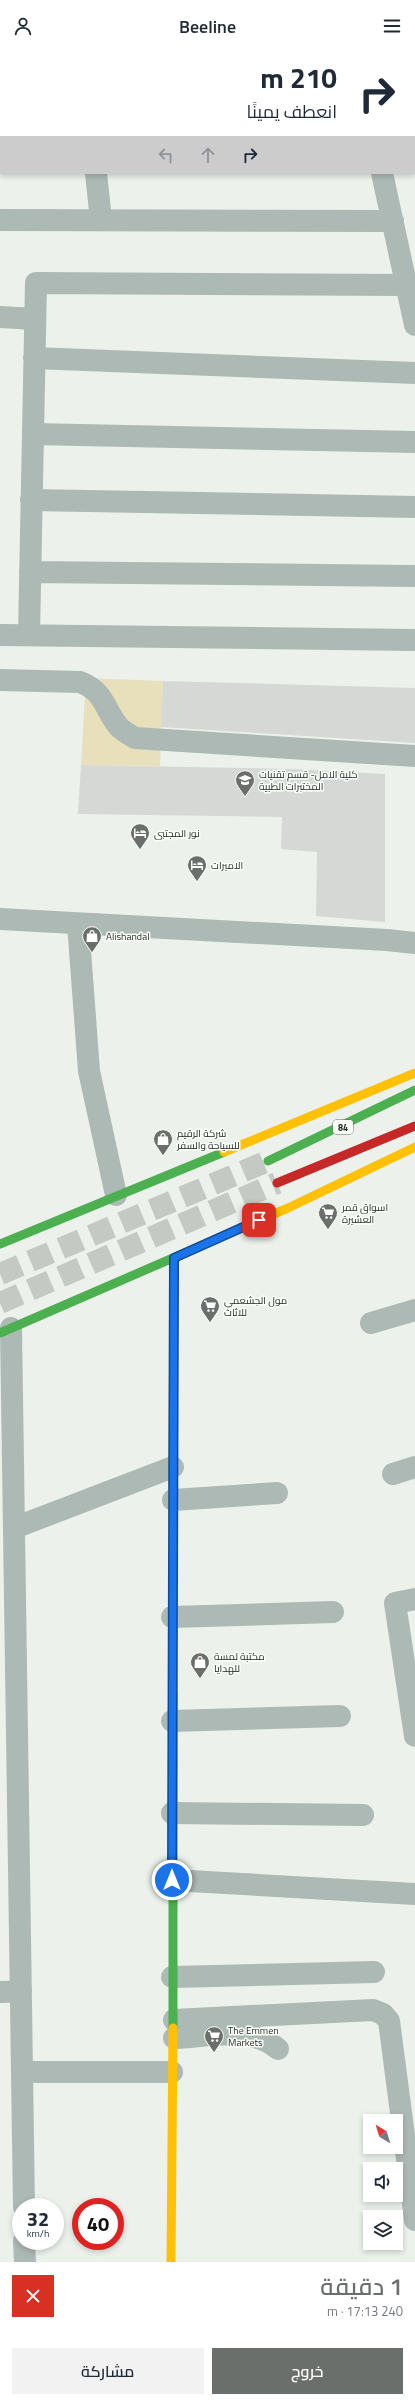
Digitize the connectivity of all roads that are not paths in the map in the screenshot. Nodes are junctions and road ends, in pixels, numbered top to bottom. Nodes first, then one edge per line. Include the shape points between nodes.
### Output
1 (96, 174) edge
2 (382, 174) edge
3 (0, 220) edge
4 (101, 220) junction
5 (393, 221) junction
6 (407, 248) edge
7 (406, 285) junction
8 (0, 318) edge
9 (35, 319) junction
10 (414, 319) edge
11 (34, 358) junction
12 (415, 373) edge
13 (33, 434) junction
14 (415, 442) edge
15 (31, 500) junction
16 (415, 507) edge
17 (30, 572) junction
18 (415, 576) edge
19 (0, 635) edge
20 (29, 635) junction
21 (415, 640) edge
22 (0, 680) edge
23 (415, 756) edge
24 (0, 919) edge
25 (78, 924) junction
26 (415, 943) edge
27 (415, 1073) edge
28 (415, 1090) edge
29 (415, 1126) edge
30 (415, 1147) edge
31 (268, 1161) tunnel mouth
32 (277, 1183) tunnel mouth
33 (116, 1196) junction
34 (0, 1244) edge
35 (174, 1258) junction
36 (415, 1310) edge
37 (371, 1323) dead end
38 (6, 1330) edge
39 (173, 1467) junction
40 (415, 1467) edge
41 (393, 1474) dead end
42 (277, 1493) dead end
43 (173, 1500) junction
44 (14, 1528) junction
45 (415, 1598) edge
46 (333, 1612) dead end
47 (172, 1617) junction
48 (340, 1716) dead end
49 (172, 1720) junction
50 (415, 1736) edge
51 (172, 1813) junction
52 (363, 1815) dead end
53 (172, 1880) junction
54 (415, 1894) edge
55 (374, 1972) dead end
56 (172, 1977) junction
57 (10, 1992) edge
58 (174, 2029) junction
59 (278, 2049) dead end
60 (22, 2072) junction
61 (172, 2072) junction
62 (24, 2198) edge
63 (415, 2220) edge
64 (24, 2250) edge
65 (25, 2262) edge
66 (171, 2262) edge

1 - 4 street
2 - 5 street
3 - 4 street
4 - 5 street
5 - 6 street
6 - 7 street
7 - 9 street via 36,283
7 - 10 street
8 - 9 street
9 - 11 street
11 - 12 street
11 - 13 street
13 - 14 street
13 - 15 street
15 - 16 street
15 - 17 street
17 - 18 street
17 - 20 street
19 - 20 street
20 - 21 street
22 - 23 street via 80,682 90,686 108,706 119,728 135,738
24 - 25 street
25 - 26 street
25 - 33 street via 89,1071
27 - 33 main road
28 - 31 main road, 84 via 342,1128
29 - 32 main road
30 - 35 main road via 356,1177
33 - 34 main road
35 - 38 main road
35 - 39 main road
36 - 37 street
38 - 44 street
39 - 43 main road
39 - 44 street
40 - 41 street
42 - 43 street
43 - 47 main road
44 - 57 street
45 - 50 street via 395,1603
46 - 47 street
47 - 49 main road
48 - 49 street
49 - 51 main road
51 - 52 street
51 - 53 main road
53 - 54 street
53 - 56 main road
55 - 56 street
56 - 58 main road
57 - 60 street
58 - 59 street via 246,2034 270,2042
58 - 61 main road
58 - 63 street via 373,2010 383,2014 389,2021
60 - 61 street
60 - 62 street
61 - 66 main road
64 - 65 street

